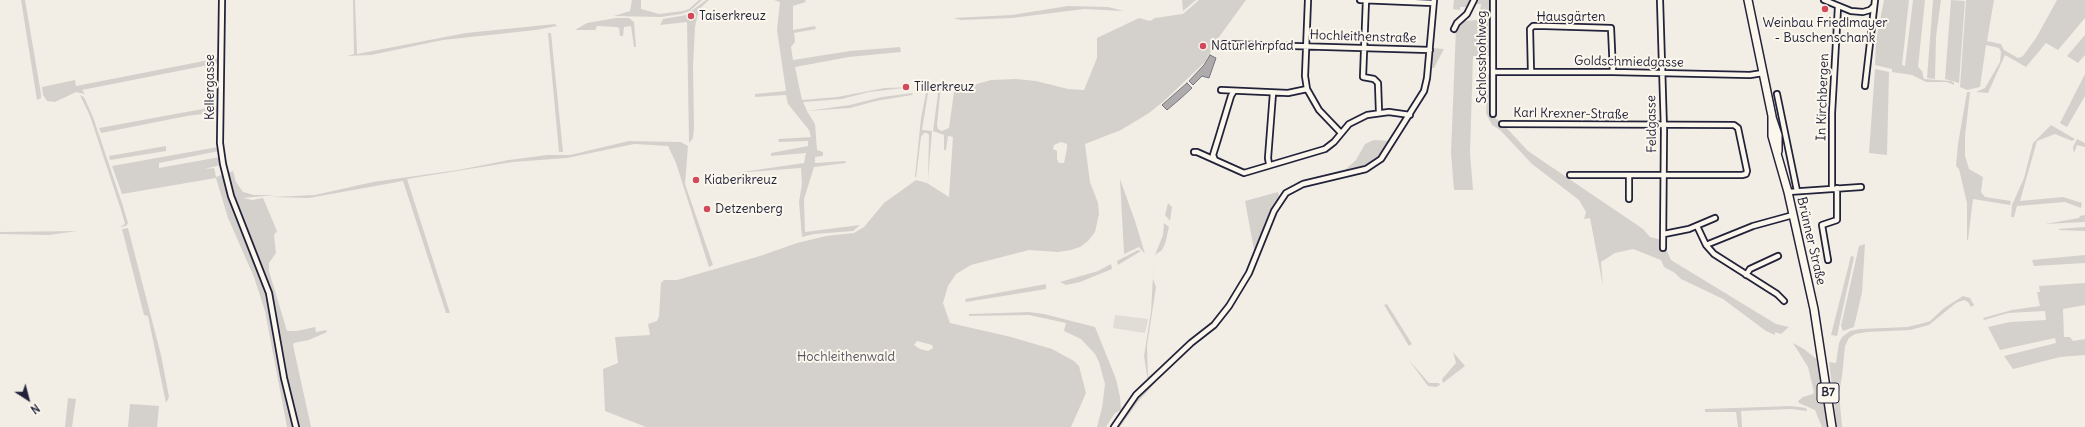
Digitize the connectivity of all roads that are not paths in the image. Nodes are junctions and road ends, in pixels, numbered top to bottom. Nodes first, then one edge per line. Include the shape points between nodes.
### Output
1 (222, 0) edge
2 (1308, 0) edge
3 (1360, 0) edge
4 (1366, 0) edge
5 (1474, 0) edge
6 (1493, 0) edge
7 (1660, 0) edge
8 (1748, 0) edge
9 (1824, 0) edge
10 (1875, 0) edge
11 (1433, 1) edge
12 (1838, 6) junction
13 (1874, 6) junction
14 (1454, 29) dead end
15 (1224, 44) dead end
16 (1306, 47) junction
17 (1364, 48) junction
18 (1430, 50) junction
19 (1493, 72) junction
20 (1531, 72) junction
21 (1613, 72) junction
22 (1662, 74) junction
23 (1763, 74) junction
24 (1865, 86) dead end
25 (1307, 89) junction
26 (1221, 90) dead end
27 (1234, 91) junction
28 (1273, 93) junction
29 (1777, 94) dead end
30 (1379, 112) junction
31 (1410, 114) junction
32 (1493, 114) dead end
33 (1502, 124) dead end
34 (1663, 126) junction
35 (1341, 133) junction
36 (1194, 152) dead end
37 (1215, 160) junction
38 (1269, 164) junction
39 (1570, 175) dead end
40 (1629, 175) junction
41 (1664, 175) junction
42 (1861, 187) dead end
43 (1835, 188) junction
44 (1797, 191) junction
45 (1788, 192) junction
46 (1628, 199) dead end
47 (1793, 215) junction
48 (1715, 218) dead end
49 (1697, 226) junction
50 (1664, 234) junction
51 (1706, 246) junction
52 (1663, 248) dead end
53 (1778, 256) dead end
54 (1828, 260) dead end
55 (1746, 275) junction
56 (1784, 301) dead end
57 (296, 427) edge
58 (1114, 427) edge
59 (1832, 427) edge

1 - 57 street, Kellergasse via 220,143 231,196 269,293 281,364
2 - 16 street
3 - 4 street
4 - 11 street
4 - 17 street
5 - 14 street via 1467,14
6 - 19 street, Schlosshohlweg
7 - 22 street, Feldgasse
8 - 23 main road, Brünner Straße / B7
9 - 12 street
10 - 13 street
11 - 18 street
12 - 13 street via 1863,12
12 - 43 street, In Kirchbergen via 1832,113
13 - 24 street
15 - 16 street, Hochleithenstraße
16 - 17 street, Hochleithenstraße
16 - 25 street
17 - 18 street, Hochleithenstraße
17 - 30 street via 1363,77 1374,79 1378,83
18 - 31 street via 1425,88
19 - 20 street, Goldschmiedgasse
19 - 32 street, Schlosshohlweg
20 - 21 street, Goldschmiedgasse
20 - 21 street, Hausgärten via 1530,29 1533,26 1540,26 1611,28
21 - 22 street, Goldschmiedgasse
22 - 23 street, Goldschmiedgasse
22 - 34 street, Feldgasse
23 - 45 main road, Brünner Straße / B7 via 1772,116 1772,136
25 - 28 street via 1292,93
25 - 35 street via 1319,110
26 - 27 street
27 - 28 street
27 - 37 street via 1216,144
28 - 38 street
29 - 44 street, Brünner Straße
30 - 31 street
30 - 35 street via 1359,117
31 - 58 street via 1387,152 1375,165 1366,170 1297,186 1286,193 1274,211 1249,274 1226,310 1210,328 1139,392
33 - 34 street, Karl Krexner-Straße
34 - 41 street, Feldgasse
34 - 41 street, Karl Krexner-Straße via 1736,126 1747,171 1742,175
35 - 38 street via 1325,149
36 - 37 street
37 - 38 street via 1242,173
39 - 40 street
40 - 41 street
40 - 46 street
41 - 50 street, Feldgasse
42 - 43 street, Brünner Straße
43 - 44 street, Brünner Straße
43 - 54 street, In Kirchbergen via 1838,220 1822,225
44 - 45 street, Brünner Straße
45 - 47 main road, Brünner Straße / B7
47 - 51 street via 1753,226
47 - 59 main road, Brünner Straße / B7 via 1817,326
48 - 49 street
49 - 50 street
49 - 51 street
50 - 52 street, Feldgasse
51 - 55 street
53 - 55 street via 1750,269
55 - 56 street

